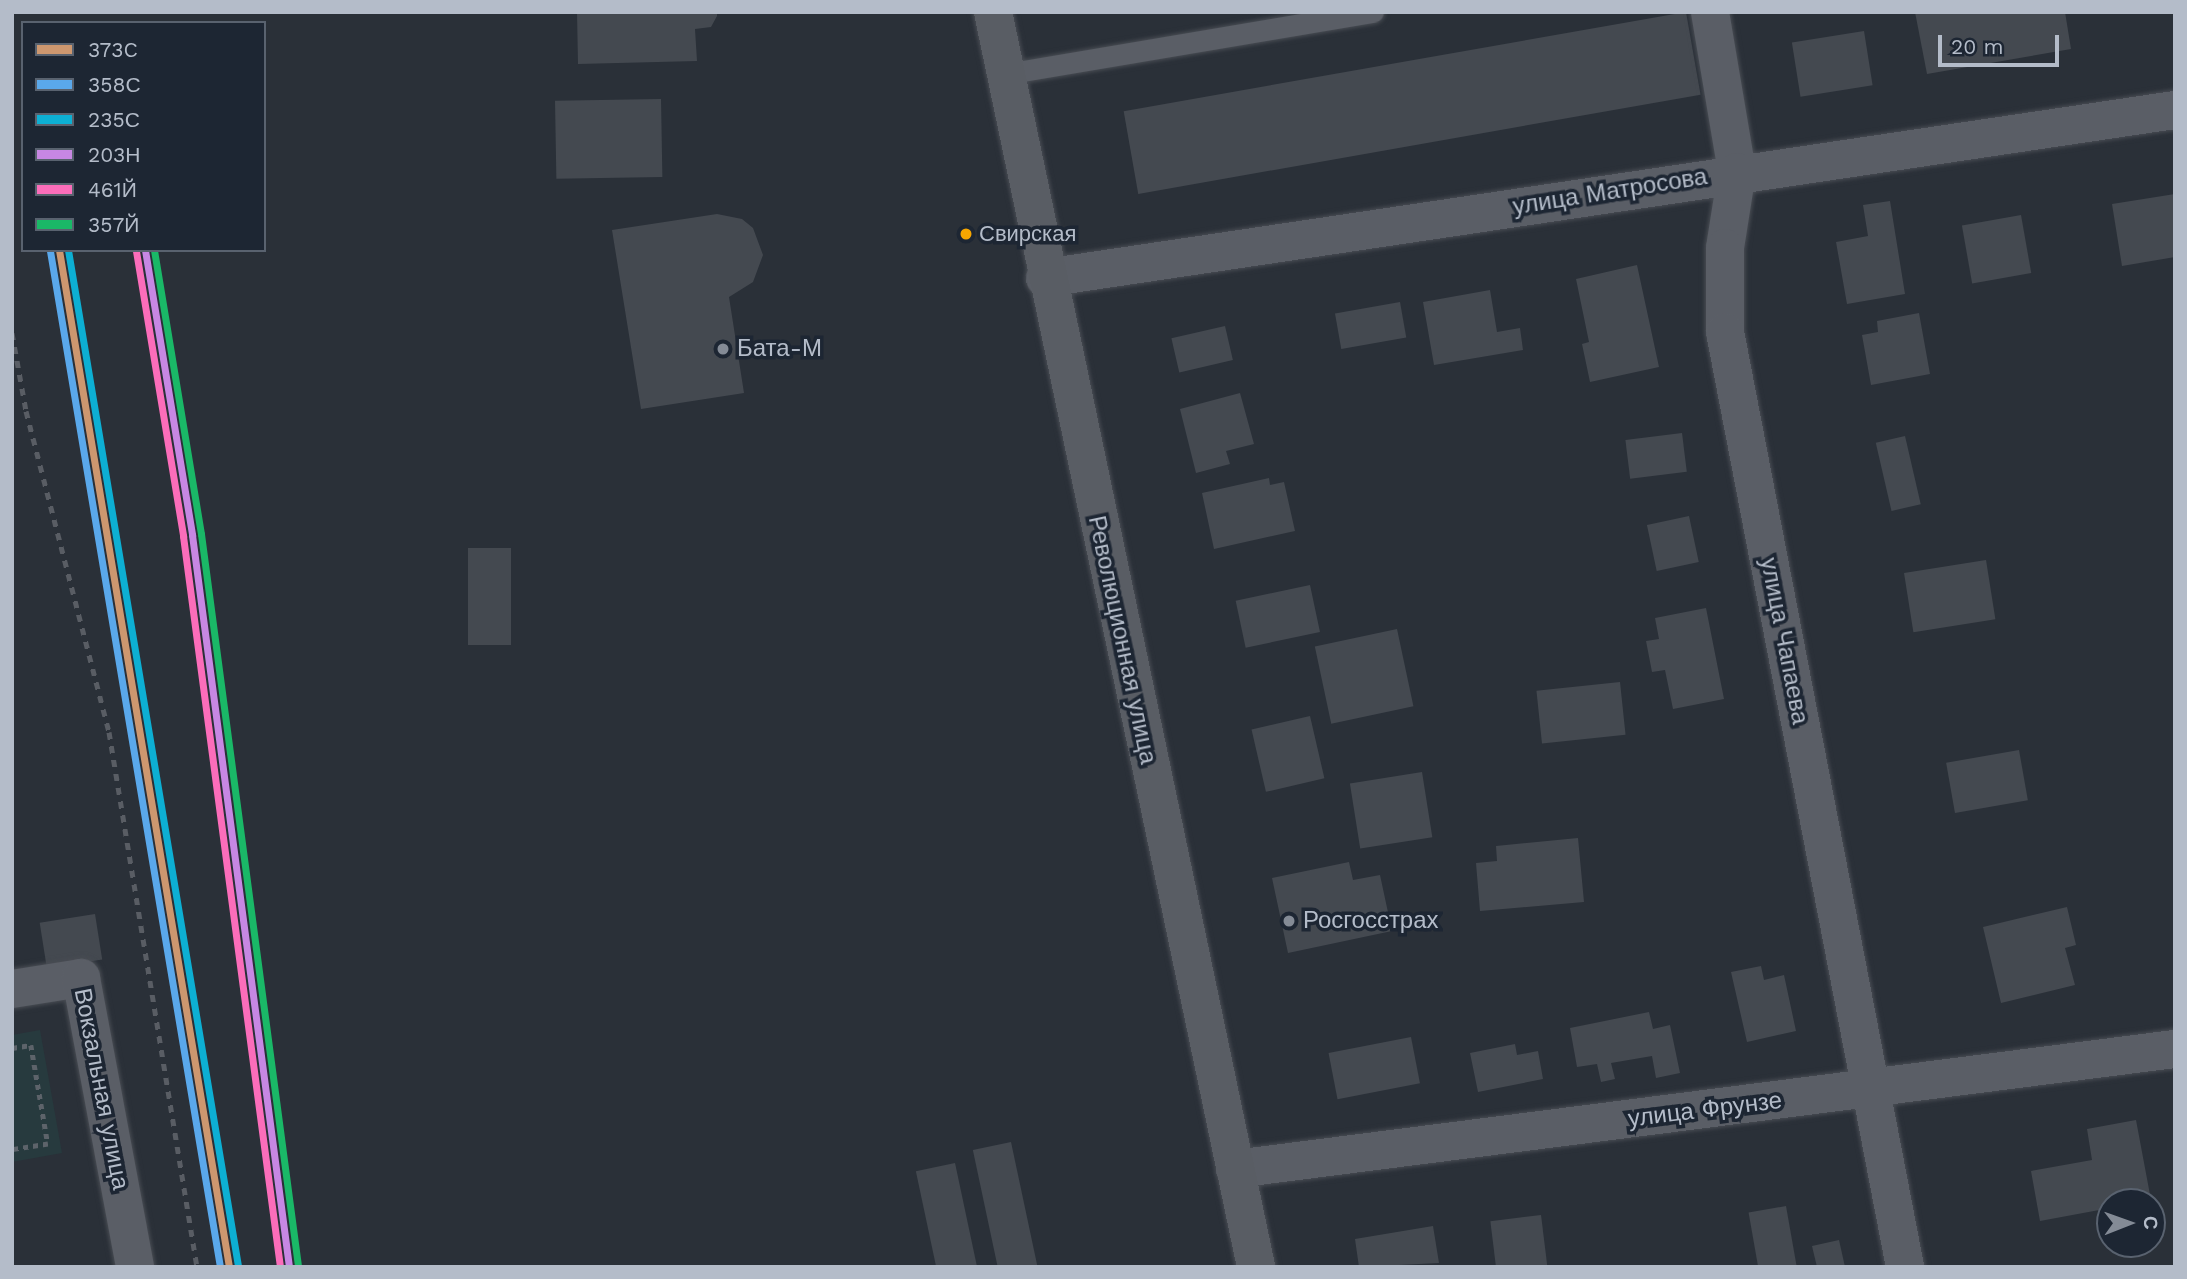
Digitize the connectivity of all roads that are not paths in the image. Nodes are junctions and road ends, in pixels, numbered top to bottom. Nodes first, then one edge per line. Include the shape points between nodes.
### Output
1 (993, 12) edge
2 (1373, 12) edge
3 (1710, 12) edge
4 (1287, 19) edge
5 (1005, 75) junction
6 (2175, 110) edge
7 (1737, 172) junction
8 (1045, 278) junction
9 (12, 989) edge
10 (2175, 1049) edge
11 (1870, 1088) junction
12 (1235, 1169) junction
13 (135, 1267) edge
14 (1256, 1267) edge
15 (1905, 1267) edge

1 - 5 main road, Революционная улица
2 - 4 lane
3 - 7 street, улица Чапаева
4 - 5 lane
5 - 8 main road, Революционная улица
6 - 7 street, улица Матросова
7 - 8 street, улица Матросова
7 - 11 street, улица Чапаева via 1725,248 1725,332
8 - 12 main road, Революционная улица
9 - 13 street, Вокзальная улица via 81,978
10 - 11 street, улица Фрунзе
11 - 12 street, улица Фрунзе
11 - 15 street, улица Чапаева
12 - 14 main road, Революционная улица

